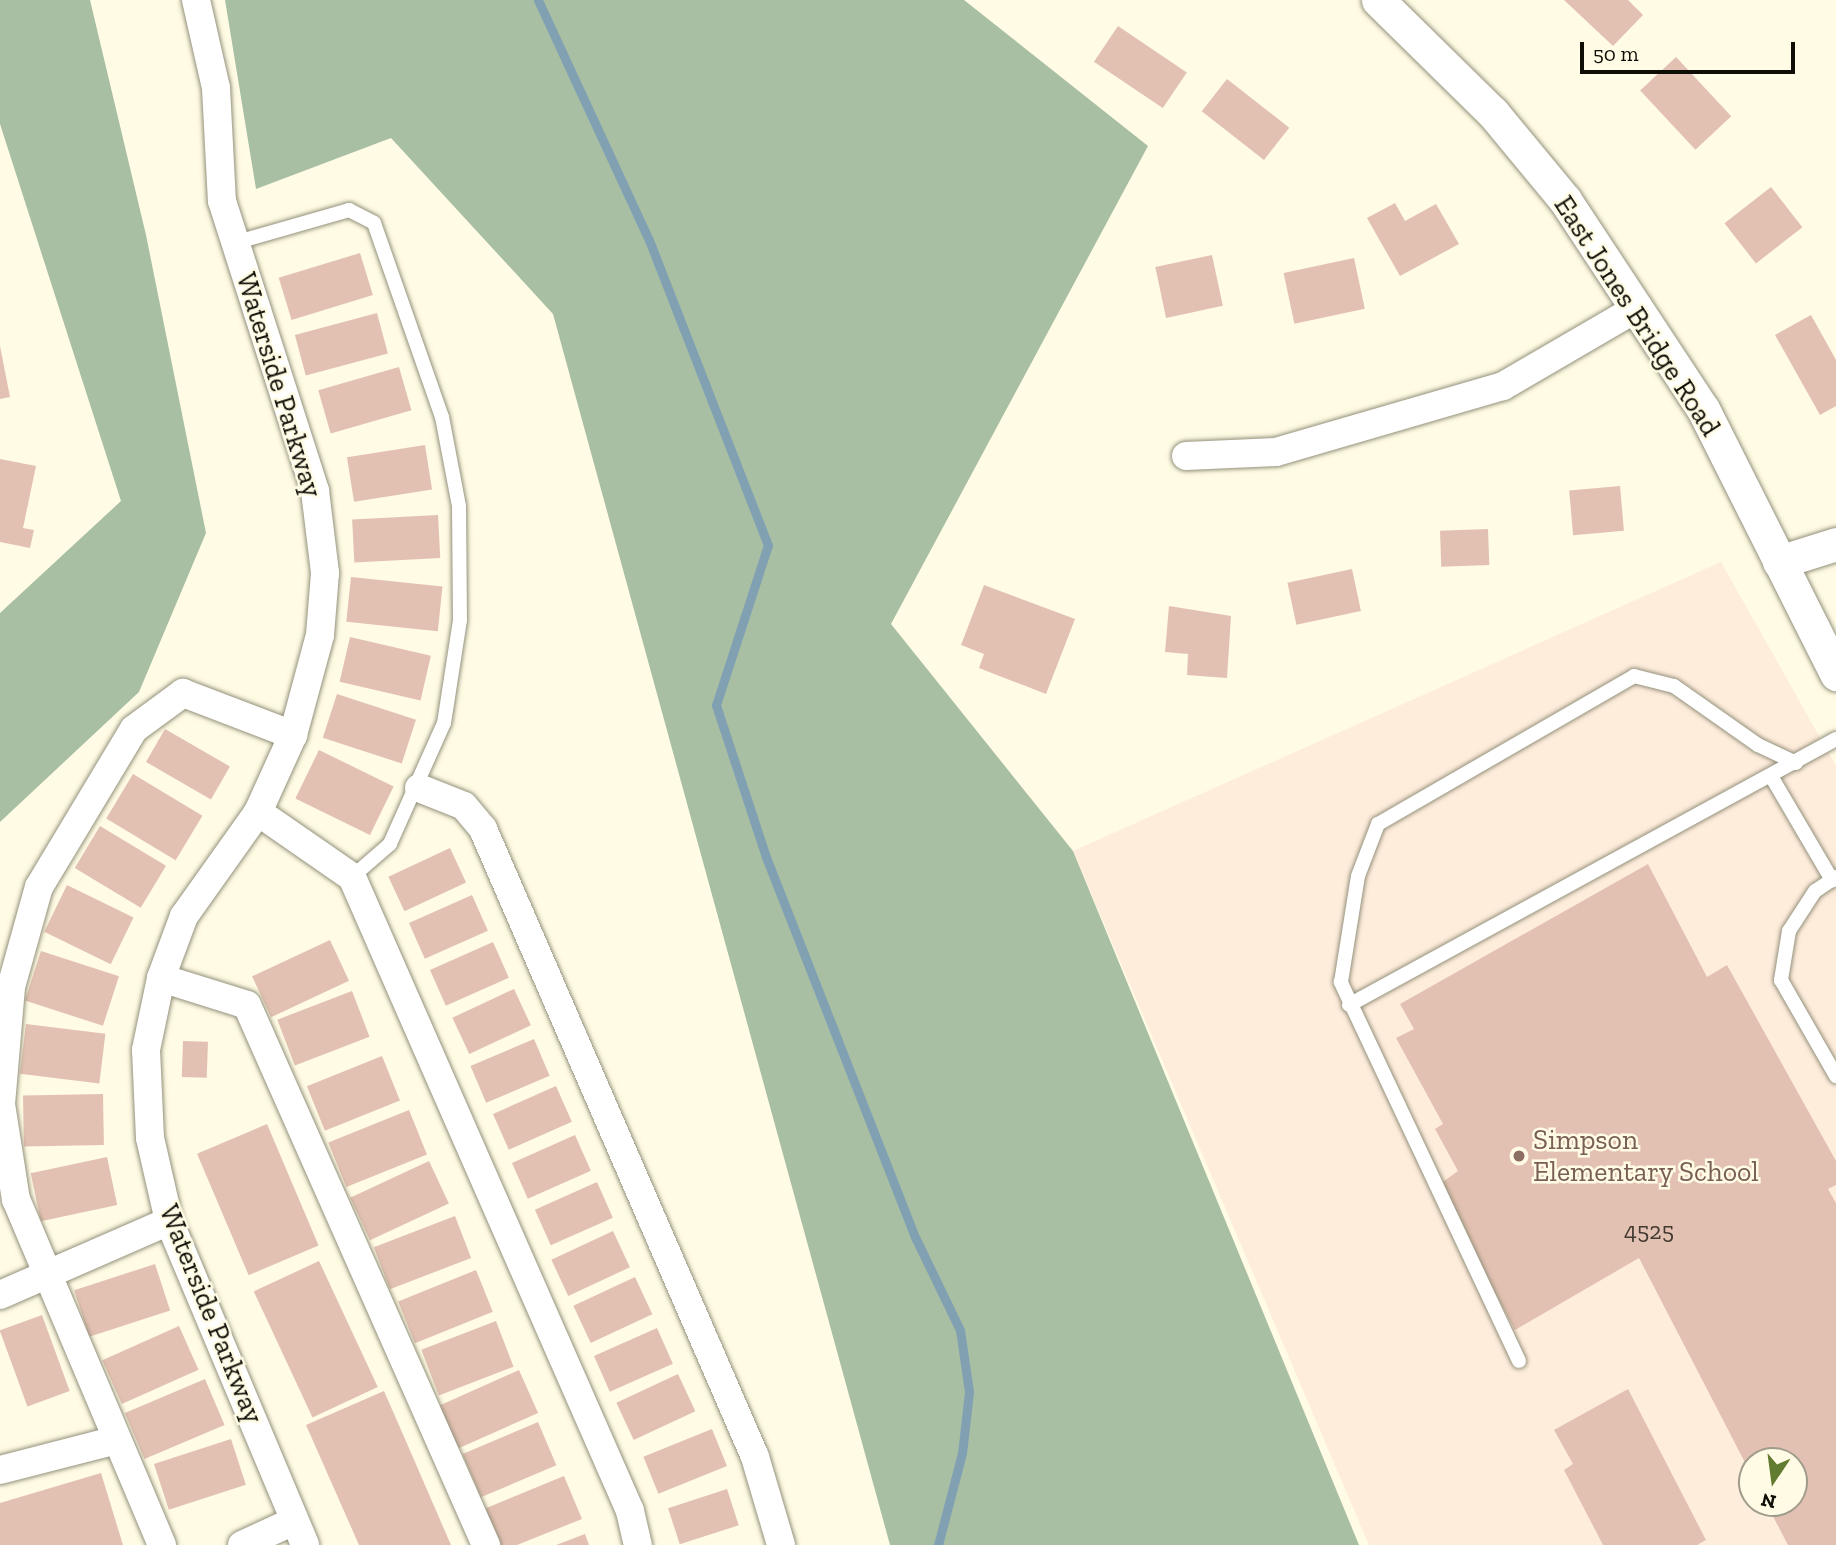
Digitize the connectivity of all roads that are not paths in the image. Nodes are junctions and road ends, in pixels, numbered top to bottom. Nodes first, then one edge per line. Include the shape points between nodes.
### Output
1 (196, 0) edge
2 (1378, 0) edge
3 (234, 243) junction
4 (1637, 308) junction
5 (1186, 456) dead end
6 (1836, 544) edge
7 (1779, 562) junction
8 (1836, 674) edge
9 (293, 735) junction
10 (1836, 739) edge
11 (1796, 763) junction
12 (1771, 776) junction
13 (419, 788) junction
14 (258, 812) junction
15 (352, 877) junction
16 (1834, 878) edge
17 (161, 978) junction
18 (1349, 1005) junction
19 (1836, 1076) edge
20 (169, 1221) junction
21 (46, 1278) junction
22 (0, 1295) edge
23 (1519, 1361) dead end
24 (117, 1440) junction
25 (0, 1470) edge
26 (300, 1533) edge
27 (162, 1545) edge
28 (242, 1545) edge
29 (486, 1545) edge
30 (638, 1545) edge
31 (781, 1545) edge

1 - 3 street, Waterside Parkway via 216,88 222,201
2 - 4 street, East Jones Bridge Road via 1493,113 1564,200
3 - 9 street, Waterside Parkway via 315,491 326,573 320,635
3 - 13 lane via 349,210 374,223 442,417 459,506 460,620 443,723
4 - 5 street via 1503,386 1276,452
4 - 7 street, East Jones Bridge Road via 1703,409
6 - 7 street
7 - 8 street, East Jones Bridge Road
9 - 14 street, Waterside Parkway
9 - 21 street via 183,693 134,729 39,887 11,987 1,1104 16,1200
10 - 11 lane
11 - 12 lane
11 - 18 lane via 1758,745 1674,686 1634,676 1378,824 1350,923 1341,982
12 - 16 lane
12 - 18 lane
13 - 15 lane via 390,844
13 - 31 street via 464,806 483,829 755,1457
14 - 15 street
14 - 17 street, Waterside Parkway via 184,916
15 - 30 street via 630,1511
16 - 19 lane via 1815,891 1789,930 1781,979
17 - 20 street, Waterside Parkway via 146,1050 150,1138
17 - 29 street via 247,1005
18 - 23 lane
20 - 21 street
20 - 26 street, Waterside Parkway
21 - 22 street
21 - 24 street
24 - 25 street
24 - 27 street
26 - 28 street

